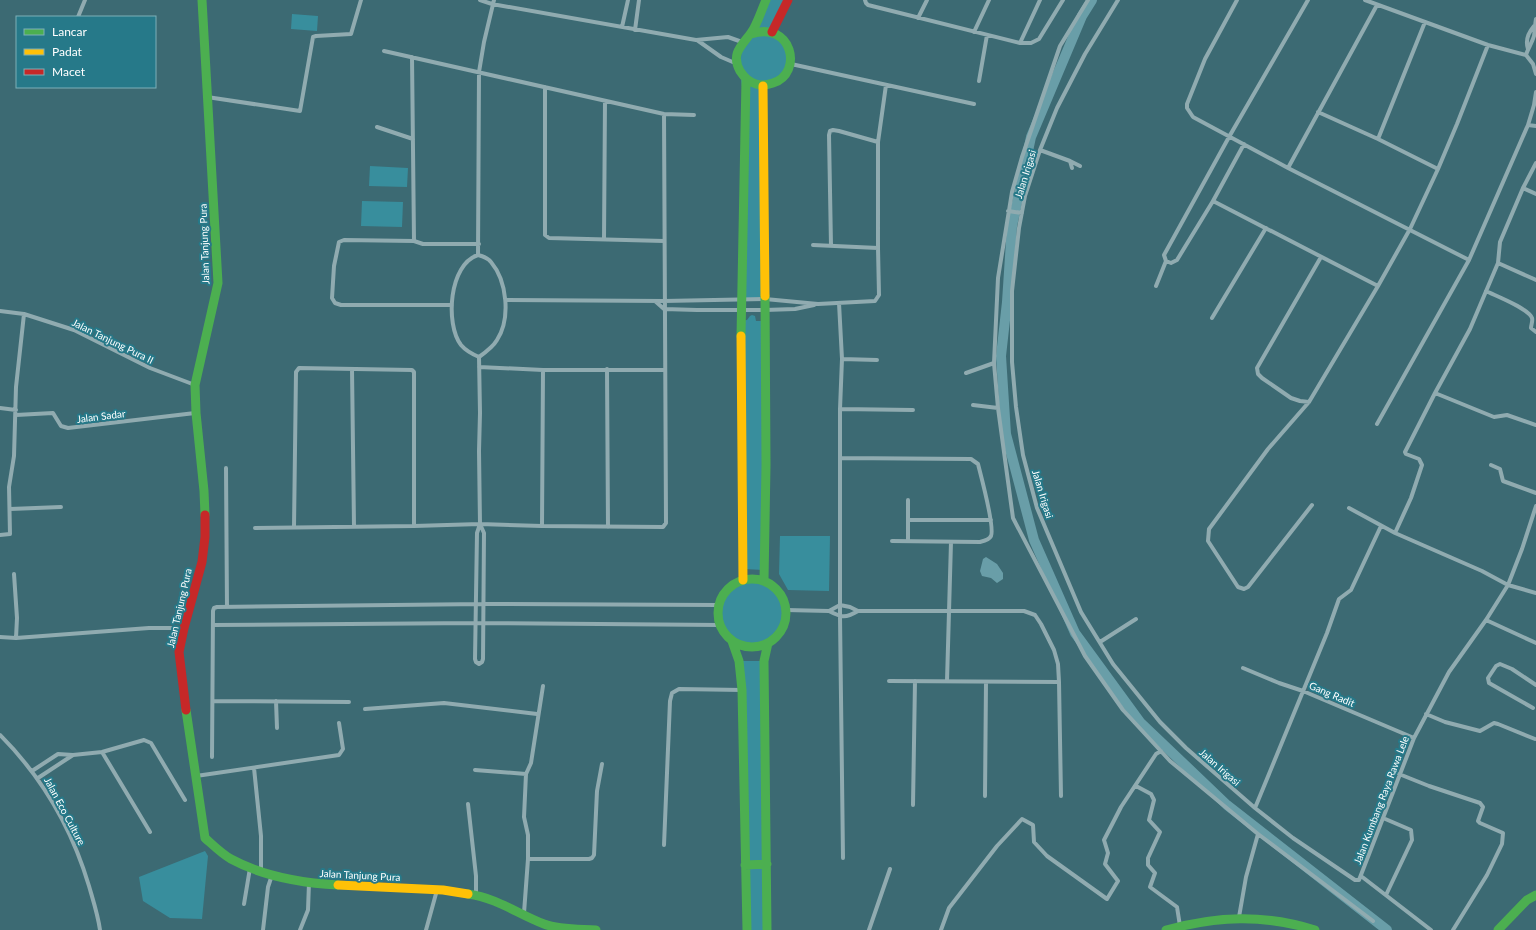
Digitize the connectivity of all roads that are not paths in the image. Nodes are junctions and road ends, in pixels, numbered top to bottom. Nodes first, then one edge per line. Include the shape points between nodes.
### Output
1 (84, 0) edge
2 (202, 0) edge
3 (361, 0) edge
4 (480, 0) edge
5 (628, 0) edge
6 (639, 0) edge
7 (766, 0) edge
8 (788, 0) edge
9 (865, 0) edge
10 (927, 0) edge
11 (989, 0) edge
12 (1040, 0) edge
13 (1063, 0) edge
14 (1088, 0) edge
15 (1118, 0) edge
16 (1237, 0) edge
17 (1308, 0) edge
18 (1365, 0) edge
19 (493, 2) edge
20 (1377, 5) junction
21 (78, 16) edge
22 (918, 18) junction
23 (1536, 18) edge
24 (1425, 22) junction
25 (622, 28) junction
26 (635, 30) junction
27 (772, 32) junction
28 (974, 32) junction
29 (751, 34) junction
30 (987, 35) junction
31 (696, 40) junction
32 (742, 42) junction
33 (1020, 43) junction
34 (1488, 45) junction
35 (384, 51) dead end
36 (1526, 55) junction
37 (412, 57) junction
38 (737, 64) junction
39 (791, 64) junction
40 (479, 72) junction
41 (1536, 74) edge
42 (746, 79) junction
43 (979, 82) dead end
44 (886, 85) junction
45 (763, 86) junction
46 (545, 87) junction
47 (1536, 92) edge
48 (207, 97) junction
49 (605, 101) junction
50 (974, 104) dead end
51 (1318, 112) junction
52 (664, 114) junction
53 (694, 115) dead end
54 (1528, 125) junction
55 (1536, 126) edge
56 (377, 127) dead end
57 (1229, 137) junction
58 (412, 139) junction
59 (1378, 139) junction
60 (878, 142) junction
61 (1244, 144) junction
62 (1040, 150) junction
63 (1070, 161) junction
64 (1536, 163) edge
65 (1080, 166) dead end
66 (1072, 168) dead end
67 (1288, 168) junction
68 (1438, 169) junction
69 (1523, 188) junction
70 (1536, 194) edge
71 (1213, 201) junction
72 (1010, 211) junction
73 (1021, 212) junction
74 (1266, 228) junction
75 (1410, 229) junction
76 (604, 239) junction
77 (414, 241) junction
78 (664, 241) junction
79 (479, 244) junction
80 (813, 245) dead end
81 (831, 246) junction
82 (878, 248) junction
83 (478, 255) junction
84 (1321, 256) junction
85 (1470, 260) junction
86 (1166, 261) junction
87 (1498, 263) junction
88 (1536, 280) edge
89 (1156, 286) dead end
90 (1378, 286) junction
91 (1486, 291) junction
92 (506, 300) junction
93 (654, 300) junction
94 (741, 300) junction
95 (765, 300) junction
96 (664, 301) junction
97 (839, 303) junction
98 (818, 304) junction
99 (452, 305) junction
100 (664, 309) junction
101 (741, 310) junction
102 (765, 310) junction
103 (0, 311) edge
104 (24, 314) junction
105 (1212, 318) dead end
106 (1536, 332) edge
107 (479, 357) junction
108 (842, 360) junction
109 (877, 360) dead end
110 (994, 363) junction
111 (479, 367) junction
112 (352, 369) junction
113 (607, 369) junction
114 (543, 370) junction
115 (665, 370) junction
116 (966, 373) dead end
117 (195, 385) junction
118 (1435, 393) junction
119 (1309, 402) junction
120 (973, 405) dead end
121 (0, 408) edge
122 (998, 408) junction
123 (840, 409) junction
124 (914, 410) dead end
125 (16, 413) junction
126 (196, 413) junction
127 (1377, 424) dead end
128 (1536, 425) edge
129 (840, 458) junction
130 (1490, 465) dead end
131 (226, 468) dead end
132 (1536, 493) edge
133 (908, 500) dead end
134 (1312, 505) dead end
135 (1536, 506) edge
136 (61, 507) dead end
137 (1349, 508) dead end
138 (10, 509) junction
139 (908, 520) junction
140 (991, 520) junction
141 (480, 524) junction
142 (354, 526) junction
143 (414, 526) junction
144 (542, 526) junction
145 (1381, 526) junction
146 (294, 527) junction
147 (608, 527) junction
148 (255, 528) dead end
149 (1395, 533) junction
150 (0, 535) edge
151 (892, 541) dead end
152 (908, 541) junction
153 (951, 542) junction
154 (14, 574) dead end
155 (743, 580) junction
156 (764, 581) junction
157 (1508, 584) junction
158 (1536, 593) edge
159 (476, 604) junction
160 (484, 604) junction
161 (718, 605) junction
162 (840, 605) junction
163 (227, 607) junction
164 (786, 610) junction
165 (829, 611) junction
166 (858, 611) junction
167 (949, 611) junction
168 (840, 617) junction
169 (1136, 619) dead end
170 (1486, 620) junction
171 (476, 623) junction
172 (483, 623) junction
173 (213, 624) junction
174 (720, 625) junction
175 (184, 628) junction
176 (0, 637) edge
177 (16, 638) junction
178 (732, 641) junction
179 (1100, 642) junction
180 (768, 643) junction
181 (1536, 643) edge
182 (1243, 668) dead end
183 (889, 681) dead end
184 (915, 681) junction
185 (948, 681) junction
186 (986, 682) junction
187 (1059, 682) junction
188 (1536, 685) edge
189 (543, 686) dead end
190 (742, 690) junction
191 (1303, 691) junction
192 (213, 701) junction
193 (276, 701) junction
194 (349, 702) dead end
195 (1532, 708) dead end
196 (365, 709) dead end
197 (538, 714) junction
198 (1426, 714) junction
199 (339, 723) dead end
200 (277, 728) dead end
201 (0, 735) edge
202 (1414, 738) junction
203 (1535, 739) dead end
204 (1161, 751) junction
205 (102, 752) junction
206 (73, 755) junction
207 (212, 757) dead end
208 (602, 764) dead end
209 (254, 768) junction
210 (475, 770) dead end
211 (32, 771) junction
212 (526, 774) junction
213 (1399, 774) junction
214 (196, 776) junction
215 (38, 778) junction
216 (1136, 786) junction
217 (986, 796) dead end
218 (1061, 796) dead end
219 (185, 800) dead end
220 (468, 804) dead end
221 (913, 805) dead end
222 (1255, 808) junction
223 (1382, 818) junction
224 (150, 832) dead end
225 (1258, 834) junction
226 (664, 845) dead end
227 (844, 858) dead end
228 (528, 859) junction
229 (767, 864) junction
230 (745, 865) junction
231 (250, 868) junction
232 (890, 869) dead end
233 (261, 872) junction
234 (273, 875) junction
235 (1361, 876) junction
236 (309, 883) junction
237 (437, 890) junction
238 (476, 895) junction
239 (1386, 895) junction
240 (1536, 895) edge
241 (244, 904) dead end
242 (524, 913) junction
243 (1239, 917) junction
244 (1373, 921) dead end
245 (1180, 926) junction
246 (549, 928) edge
247 (100, 930) edge
248 (263, 930) edge
249 (300, 930) edge
250 (426, 930) edge
251 (596, 930) edge
252 (747, 930) edge
253 (767, 930) edge
254 (869, 930) edge
255 (941, 930) edge
256 (1166, 930) edge
257 (1315, 930) edge
258 (1431, 930) edge
259 (1453, 930) edge
260 (1498, 930) edge

1 - 21 street
2 - 48 street, Jalan Tanjung Pura
3 - 48 street via 351,34 313,37 300,111
4 - 19 street
5 - 25 street
6 - 26 street
7 - 29 street
8 - 27 street
9 - 22 street via 866,4
10 - 22 street
11 - 28 street
12 - 33 street
13 - 33 street via 1038,39 1031,43
14 - 72 street via 1060,46 1022,157 1012,192
15 - 62 street, Jalan Irigasi via 1061,99
16 - 57 street via 1205,59 1187,108 1193,116
17 - 57 street
18 - 20 street
19 - 25 street
19 - 40 street
20 - 24 street
20 - 51 street
22 - 28 street
23 - 36 street via 1535,33
24 - 34 street
24 - 59 street
25 - 26 street
26 - 31 street
27 - 29 street via 763,30
27 - 39 street via 788,44
28 - 30 street
29 - 32 street
30 - 33 street
30 - 43 street
31 - 32 street via 728,37
31 - 38 street via 721,57
32 - 38 street via 737,53
34 - 36 street
34 - 68 street
35 - 37 street
36 - 41 street via 1533,64
37 - 40 street
37 - 58 street
38 - 42 street via 740,73
39 - 44 street
39 - 45 street via 781,80
40 - 46 street
40 - 79 street
42 - 45 street
42 - 94 street
44 - 50 street
44 - 60 street
45 - 95 street
46 - 49 street
46 - 76 street via 545,235 549,238
47 - 54 street
48 - 117 street, Jalan Tanjung Pura via 218,283
49 - 52 street
49 - 76 street
51 - 59 street
51 - 67 street
52 - 53 street
52 - 78 street
54 - 55 street
54 - 85 street
56 - 58 street
57 - 61 street
57 - 86 street via 1164,255
58 - 77 street
59 - 68 street
60 - 81 street via 833,130 829,134
60 - 82 street
61 - 67 street
61 - 71 street
62 - 63 street
62 - 73 street, Jalan Irigasi
63 - 65 street
63 - 66 street
64 - 69 street
67 - 75 street
68 - 75 street
69 - 70 street
69 - 87 street via 1500,242
71 - 74 street
71 - 86 street via 1177,260 1171,263
72 - 73 street
72 - 110 street via 998,278
73 - 179 street, Jalan Irigasi via 1012,291 1012,362 1024,455 1037,508 1081,612
74 - 84 street
74 - 105 street
75 - 85 street
75 - 90 street
76 - 78 street
77 - 79 street via 424,244
77 - 99 street via 341,240 334,266 332,298 335,303 341,305
78 - 96 street
79 - 83 street
80 - 81 street
81 - 82 street
82 - 97 street via 878,299
83 - 92 street via 490,261 496,270
83 - 99 street via 471,257 463,265 457,276
84 - 90 street
84 - 119 street via 1257,368 1262,378 1291,398
85 - 127 street
86 - 89 street
87 - 88 street
87 - 91 street
90 - 119 street
91 - 106 street via 1524,311 1531,317 1531,328
91 - 118 street via 1470,329
92 - 93 street
92 - 107 street via 503,324 497,340
93 - 96 street
93 - 100 street
94 - 95 street
94 - 96 street
94 - 101 street
95 - 98 street
95 - 102 street
96 - 100 street
97 - 98 street
97 - 108 street
98 - 102 street via 795,309
99 - 107 street via 457,338 468,352
100 - 101 street
100 - 115 street
101 - 102 street
101 - 155 street
102 - 156 street
103 - 104 street, Jalan Tanjung Pura II
104 - 117 street, Jalan Tanjung Pura II via 74,330 150,368
104 - 125 street via 16,388
107 - 111 street
108 - 109 street
108 - 123 street
110 - 116 street
110 - 122 street
111 - 114 street
111 - 141 street
112 - 142 street
112 - 143 street via 410,369 414,372
112 - 146 street via 299,368 296,372
113 - 114 street
113 - 115 street
113 - 147 street
114 - 144 street
115 - 147 street via 666,523 662,527
117 - 126 street, Jalan Tanjung Pura
118 - 128 street via 1494,417 1507,415
118 - 149 street via 1405,452 1419,459 1422,465
119 - 134 street via 1268,448 1209,529 1208,541 1238,587 1248,587
120 - 122 street
121 - 125 street
122 - 204 street via 1013,518 1085,656 1123,710
123 - 124 street
123 - 129 street
125 - 126 street, Jalan Sadar via 53,413 61,426 68,428
125 - 138 street via 14,456 9,487
126 - 175 street, Jalan Tanjung Pura via 204,491 205,537 202,562
129 - 140 street via 971,459 978,464
129 - 162 street
130 - 132 street via 1500,469 1503,481
131 - 163 street
133 - 139 street
135 - 157 street, Jalan Kumbang Raya Rawa Lele
136 - 138 street
137 - 145 street
138 - 150 street via 10,534
139 - 140 street
139 - 152 street
140 - 153 street via 991,536 986,540
141 - 143 street
141 - 144 street
141 - 159 street via 477,533
141 - 160 street via 484,533
142 - 143 street
142 - 146 street
144 - 147 street
145 - 149 street
145 - 191 street via 1351,590 1339,599
146 - 148 street
149 - 157 street
151 - 152 street
152 - 153 street
153 - 167 street
154 - 177 street
155 - 156 street
155 - 161 street via 727,590
156 - 164 street via 778,591
157 - 158 street
157 - 170 street, Jalan Kumbang Raya Rawa Lele
159 - 160 street
159 - 163 street
159 - 171 street
160 - 161 street
160 - 172 street
161 - 174 street
162 - 165 street
162 - 166 street via 850,606
162 - 168 street
163 - 173 street via 214,608
164 - 165 street
164 - 180 street via 780,632
165 - 168 street
166 - 167 street
166 - 168 street via 850,616
167 - 185 street
167 - 187 street via 1024,611 1035,615 1054,650
168 - 227 street
169 - 179 street
170 - 181 street
170 - 198 street, Jalan Kumbang Raya Rawa Lele via 1449,672
171 - 172 street
171 - 172 street via 476,662 479,664 483,659
171 - 173 street
172 - 174 street
173 - 192 street
174 - 178 street
175 - 177 street via 149,628
175 - 214 street, Jalan Tanjung Pura via 179,652 180,668
176 - 177 street
178 - 180 street via 752,647
178 - 190 street via 739,661
179 - 222 street, Jalan Irigasi via 1113,664 1160,722
180 - 229 street via 764,661
182 - 191 street, Gang Radit
183 - 184 street
184 - 185 street
184 - 221 street
185 - 186 street
186 - 187 street
186 - 217 street
187 - 218 street
188 - 195 street via 1500,664 1488,678 1489,683
189 - 197 street
190 - 226 street via 679,688 672,694
190 - 230 street
191 - 202 street, Gang Radit
191 - 222 street
192 - 193 street
192 - 207 street
193 - 194 street
193 - 200 street
196 - 197 street via 444,703
197 - 212 street via 531,763
198 - 202 street, Jalan Kumbang Raya Rawa Lele
198 - 203 street via 1480,731 1494,723
199 - 209 street via 343,749 339,755
201 - 211 street, Jalan Eco Culture
202 - 213 street, Jalan Kumbang Raya Rawa Lele
204 - 216 street via 1156,754
204 - 225 street
205 - 206 street
205 - 219 street via 148,741
205 - 224 street
206 - 211 street via 58,754
206 - 215 street
208 - 228 street via 597,791 592,858
209 - 214 street
209 - 233 street via 261,836
210 - 212 street
211 - 215 street, Jalan Eco Culture
212 - 228 street via 524,817 528,834
213 - 223 street, Jalan Kumbang Raya Rawa Lele
213 - 259 street via 1480,803 1483,806 1478,821 1502,833 1502,844 1487,875
214 - 231 street, Jalan Tanjung Pura via 205,838 214,848
215 - 247 street, Jalan Eco Culture via 69,832 82,863
216 - 245 street via 1151,794 1154,800 1149,820 1160,832 1148,858 1148,865 1155,873 1150,887 1177,907
216 - 255 street via 1121,807 1104,840 1108,853 1105,864 1118,881 1107,899 1047,856 1034,842 1033,825 1022,820 949,908
220 - 238 street
222 - 235 street, Jalan Irigasi via 1355,880 1359,880
223 - 235 street, Jalan Kumbang Raya Rawa Lele
223 - 239 street via 1411,830 1412,840
225 - 243 street via 1246,877
225 - 244 street
228 - 242 street
229 - 230 street
229 - 253 street
230 - 252 street
231 - 233 street, Jalan Tanjung Pura
231 - 241 street
232 - 254 street
233 - 234 street, Jalan Tanjung Pura
234 - 236 street, Jalan Tanjung Pura
234 - 248 street via 268,887
235 - 239 street, Jalan Kumbang Raya Rawa Lele
236 - 237 street, Jalan Tanjung Pura
236 - 249 street via 308,910
237 - 238 street, Jalan Tanjung Pura
237 - 250 street
238 - 242 street, Jalan Tanjung Pura
239 - 258 street, Jalan Kumbang Raya Rawa Lele
240 - 260 street via 1527,900
242 - 246 street, Jalan Tanjung Pura
243 - 245 street
243 - 257 street via 1272,919
245 - 256 street
246 - 251 street, Jalan Tanjung Pura

